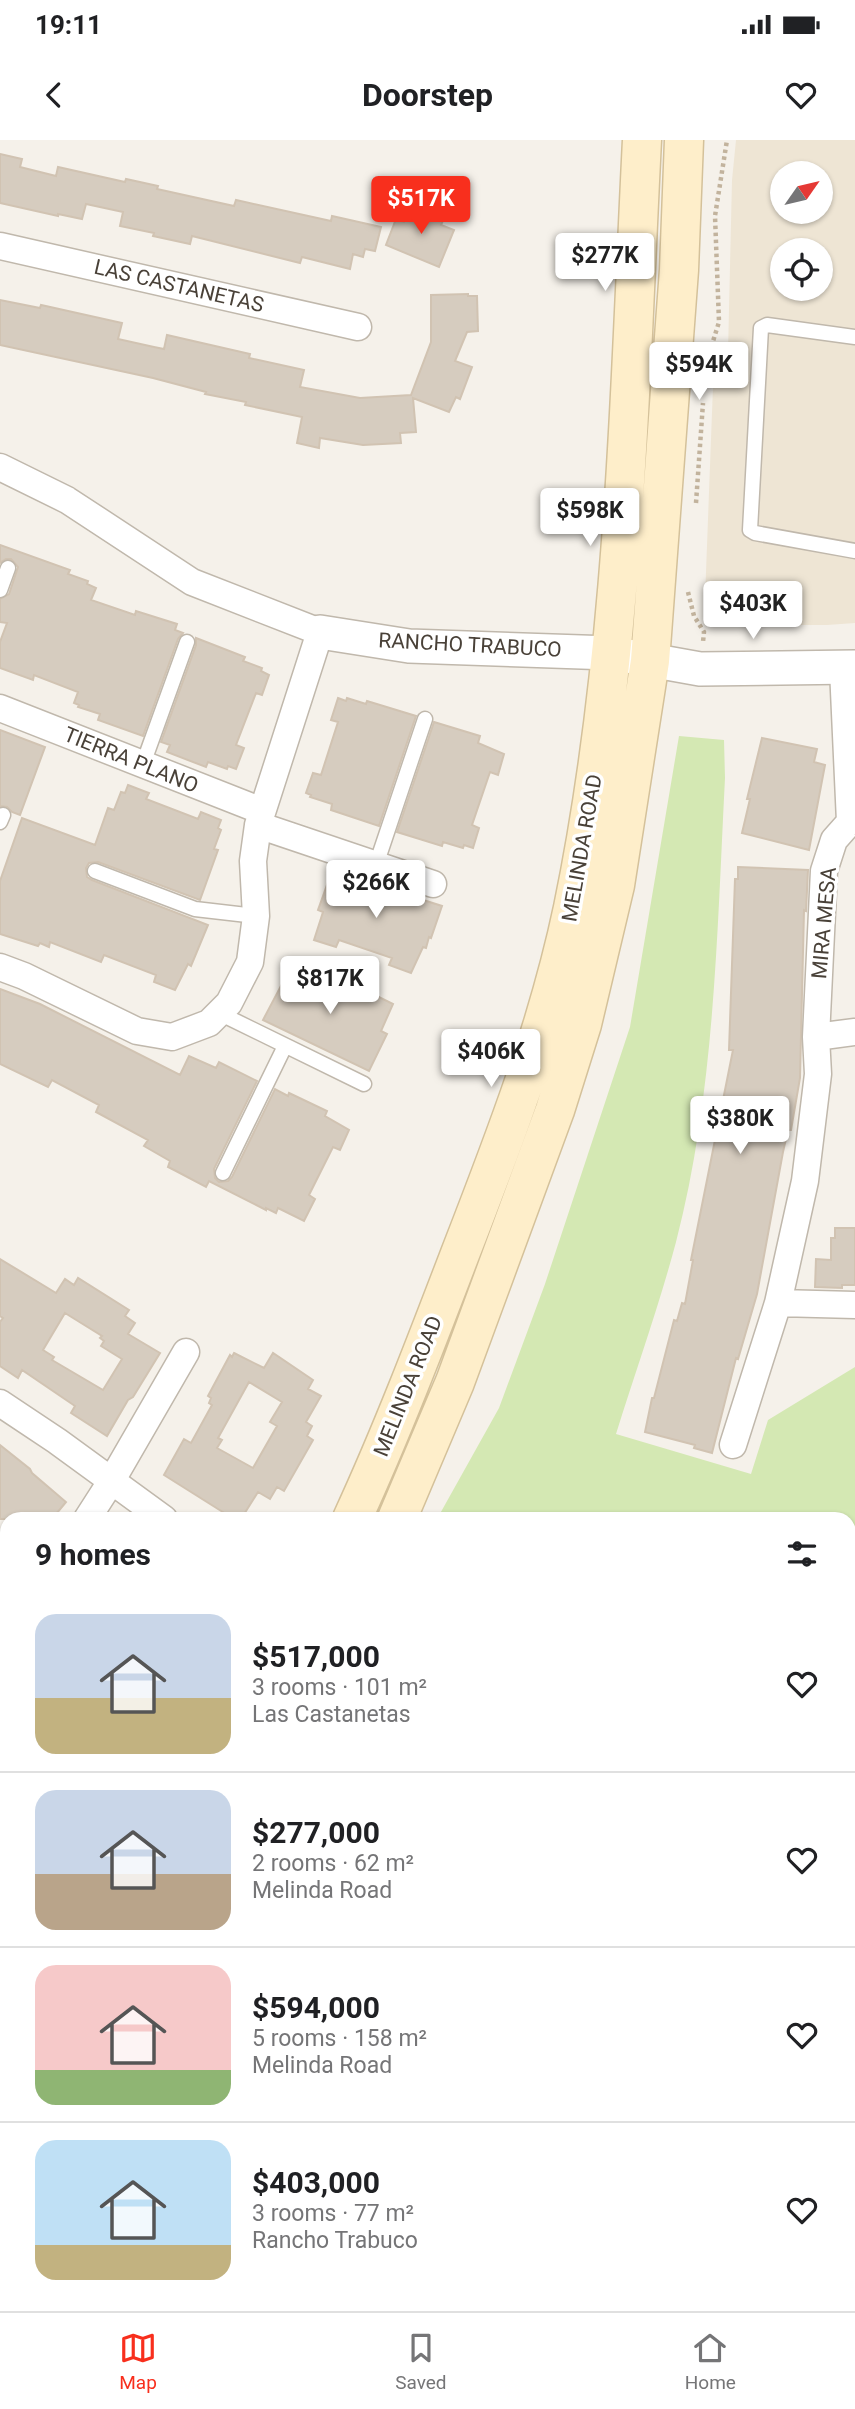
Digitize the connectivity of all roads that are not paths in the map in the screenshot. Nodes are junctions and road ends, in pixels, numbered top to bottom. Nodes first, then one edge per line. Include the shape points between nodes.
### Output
1 (642, 140) edge
2 (684, 140) edge
3 (0, 246) edge
4 (358, 327) dead end
5 (855, 337) edge
6 (0, 467) edge
7 (855, 551) edge
8 (8, 568) dead end
9 (0, 590) edge
10 (320, 632) junction
11 (187, 642) dead end
12 (611, 653) junction
13 (650, 661) junction
14 (849, 668) edge
15 (0, 708) edge
16 (425, 719) dead end
17 (143, 764) junction
18 (260, 818) junction
19 (853, 821) edge
20 (376, 866) junction
21 (95, 871) dead end
22 (433, 884) dead end
23 (256, 916) junction
24 (0, 967) edge
25 (219, 1013) junction
26 (855, 1032) edge
27 (816, 1037) junction
28 (285, 1046) junction
29 (363, 1084) dead end
30 (223, 1173) dead end
31 (778, 1303) junction
32 (855, 1305) edge
33 (186, 1352) dead end
34 (0, 1403) edge
35 (733, 1445) dead end
36 (112, 1480) junction
37 (91, 1512) edge
38 (155, 1512) edge
39 (355, 1512) edge
40 (400, 1512) edge

1 - 12 main road, MELINDA ROAD via 628,448
2 - 13 main road, MELINDA ROAD
3 - 4 street, LAS CASTANETAS
5 - 7 lane via 767,325 761,328 750,530
6 - 10 street, RANCHO TRABUCO via 67,500 192,582
8 - 9 lane
10 - 12 street, RANCHO TRABUCO via 409,646
10 - 18 street
11 - 17 lane
12 - 13 street, RANCHO TRABUCO
12 - 39 main road, MELINDA ROAD via 583,859 545,1018 497,1161 388,1441
13 - 14 street, RANCHO TRABUCO via 699,668
13 - 40 main road, MELINDA ROAD via 615,885 582,1024 524,1198
14 - 19 street
15 - 17 street, TIERRA PLANO
16 - 20 lane
17 - 18 street, TIERRA PLANO
18 - 20 street, TIERRA PLANO
18 - 23 street via 253,861
19 - 27 street, MIRA MESA via 835,840 824,871
20 - 22 street, TIERRA PLANO
21 - 23 lane via 195,909
23 - 25 street via 250,962
24 - 25 street via 137,1031 172,1037 209,1023
25 - 28 lane
26 - 27 street
27 - 31 street, MIRA MESA via 818,1074 807,1168
28 - 29 lane
28 - 30 lane
31 - 32 street
31 - 35 street, MIRA MESA
33 - 36 street
34 - 36 street
36 - 37 street
36 - 38 street

